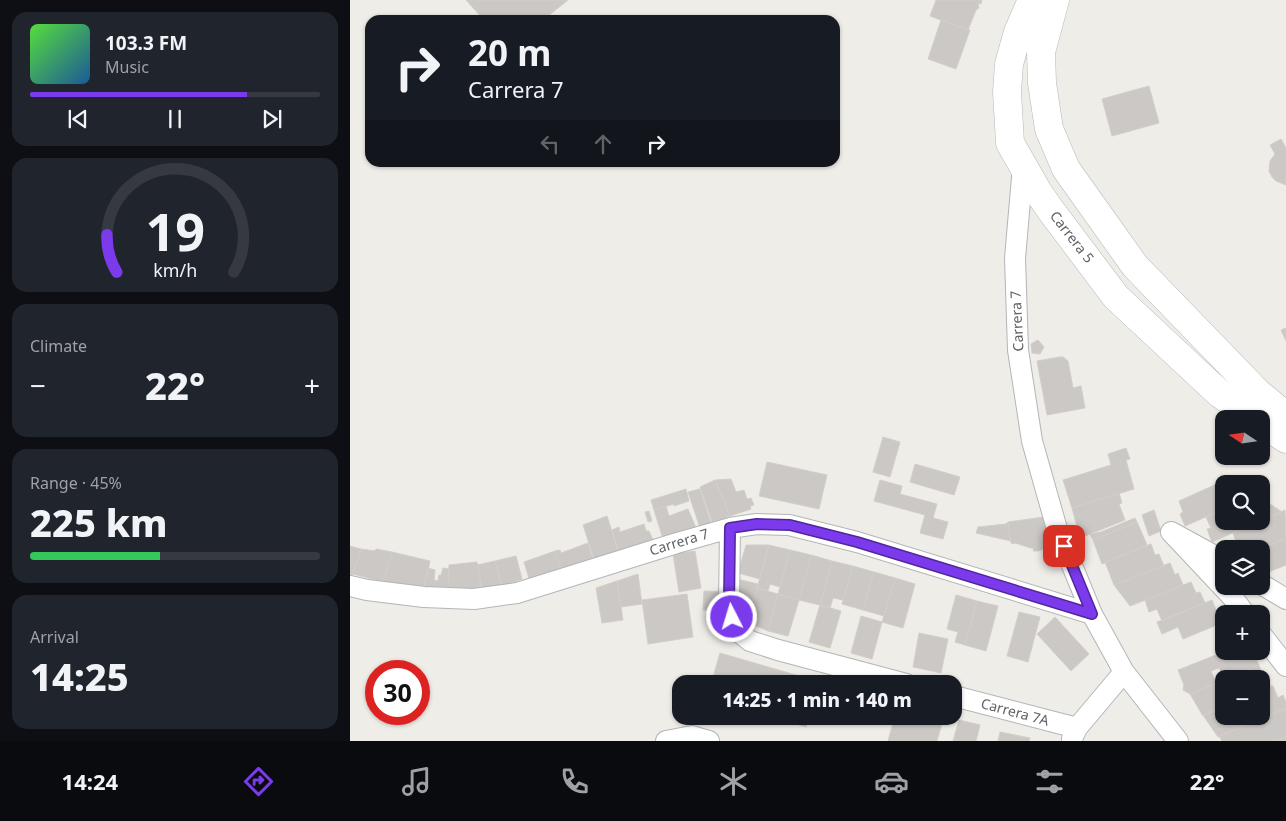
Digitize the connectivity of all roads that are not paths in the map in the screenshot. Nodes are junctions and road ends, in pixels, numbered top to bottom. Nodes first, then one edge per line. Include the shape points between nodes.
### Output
1 (1032, 0) edge
2 (1055, 0) edge
3 (1023, 166) junction
4 (1244, 410) edge
5 (1286, 416) edge
6 (1270, 428) edge
7 (1286, 439) edge
8 (730, 528) junction
9 (1215, 556) edge
10 (1215, 579) edge
11 (350, 586) edge
12 (1270, 589) edge
13 (1230, 595) edge
14 (1286, 599) edge
15 (1238, 605) edge
16 (1092, 614) junction
17 (1270, 646) edge
18 (1286, 666) edge
19 (1124, 672) junction
20 (872, 675) edge
21 (962, 699) edge
22 (1074, 735) edge
23 (701, 739) edge
24 (666, 741) edge
25 (1178, 741) edge

1 - 3 street, Carrera 5 via 1009,64 1007,92 1010,143
2 - 5 street via 1041,52 1042,82 1049,129 1066,169 1135,266 1258,394
3 - 4 street, Carrera 5 via 1052,212 1116,296 1220,394
3 - 16 street, Carrera 7 via 1015,258 1017,341 1032,441 1057,530
6 - 7 street
8 - 11 street, Carrera 7 via 517,593 474,599 424,597
8 - 16 street, Carrera 7 via 757,524 790,525 857,542
8 - 20 street via 729,606 734,628 750,641
9 - 10 street via 1171,532
12 - 14 street
13 - 15 street
16 - 19 street, Carrera 7
17 - 18 street
19 - 22 street
19 - 25 street, Carrera 7
21 - 22 street, Carrera 7A
23 - 24 street

